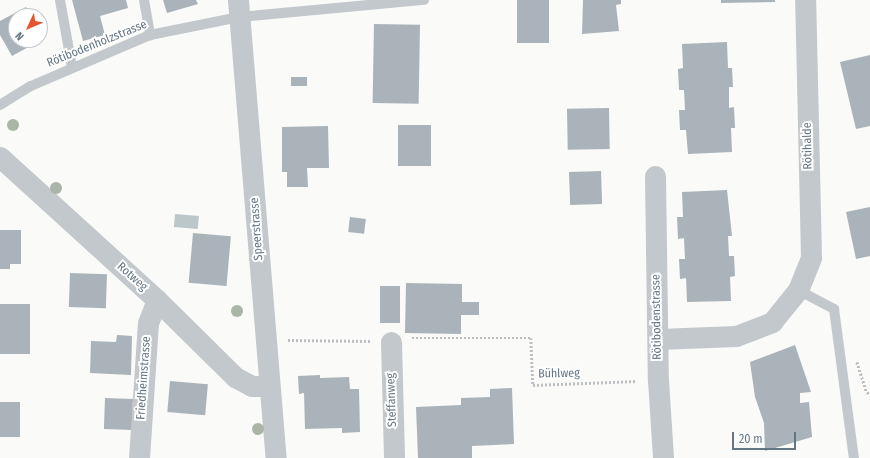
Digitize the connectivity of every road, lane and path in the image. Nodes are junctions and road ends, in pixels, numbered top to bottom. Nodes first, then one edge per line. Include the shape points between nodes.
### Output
1 (60, 0) edge
2 (144, 0) edge
3 (424, 0) edge
4 (805, 0) edge
5 (239, 9) edge
6 (150, 35) junction
7 (72, 68) junction
8 (0, 105) edge
9 (0, 157) edge
10 (655, 176) dead end
11 (798, 290) junction
12 (157, 300) junction
13 (658, 339) junction
14 (288, 340) dead end
15 (401, 342) junction
16 (658, 380) junction
17 (268, 386) junction
18 (139, 458) edge
19 (276, 458) edge
20 (394, 458) edge
21 (663, 458) edge
22 (854, 458) edge

1 - 7 lane
2 - 6 lane
3 - 5 lane, Rötibodenholzstrasse
4 - 11 street, Rötihalde via 811,256
5 - 6 lane, Rötibodenholzstrasse
5 - 17 street, Speerstrasse
6 - 7 lane, Rötibodenholzstrasse
7 - 8 lane, Rötibodenholzstrasse via 32,86
9 - 12 street, Rotweg
10 - 13 street, Rötibodenstrasse
11 - 13 street, Rötihalde via 772,322 736,336
11 - 22 lane via 834,308
12 - 17 street, Rotweg via 243,384
12 - 18 street, Friedheimstrasse via 148,323
13 - 16 street, Rötibodenstrasse
14 - 15 path
15 - 16 path, Bühlweg via 411,338 531,338 533,385
15 - 20 street, Steffanweg
16 - 21 street, Rötibodenstrasse
17 - 19 street, Speerstrasse

